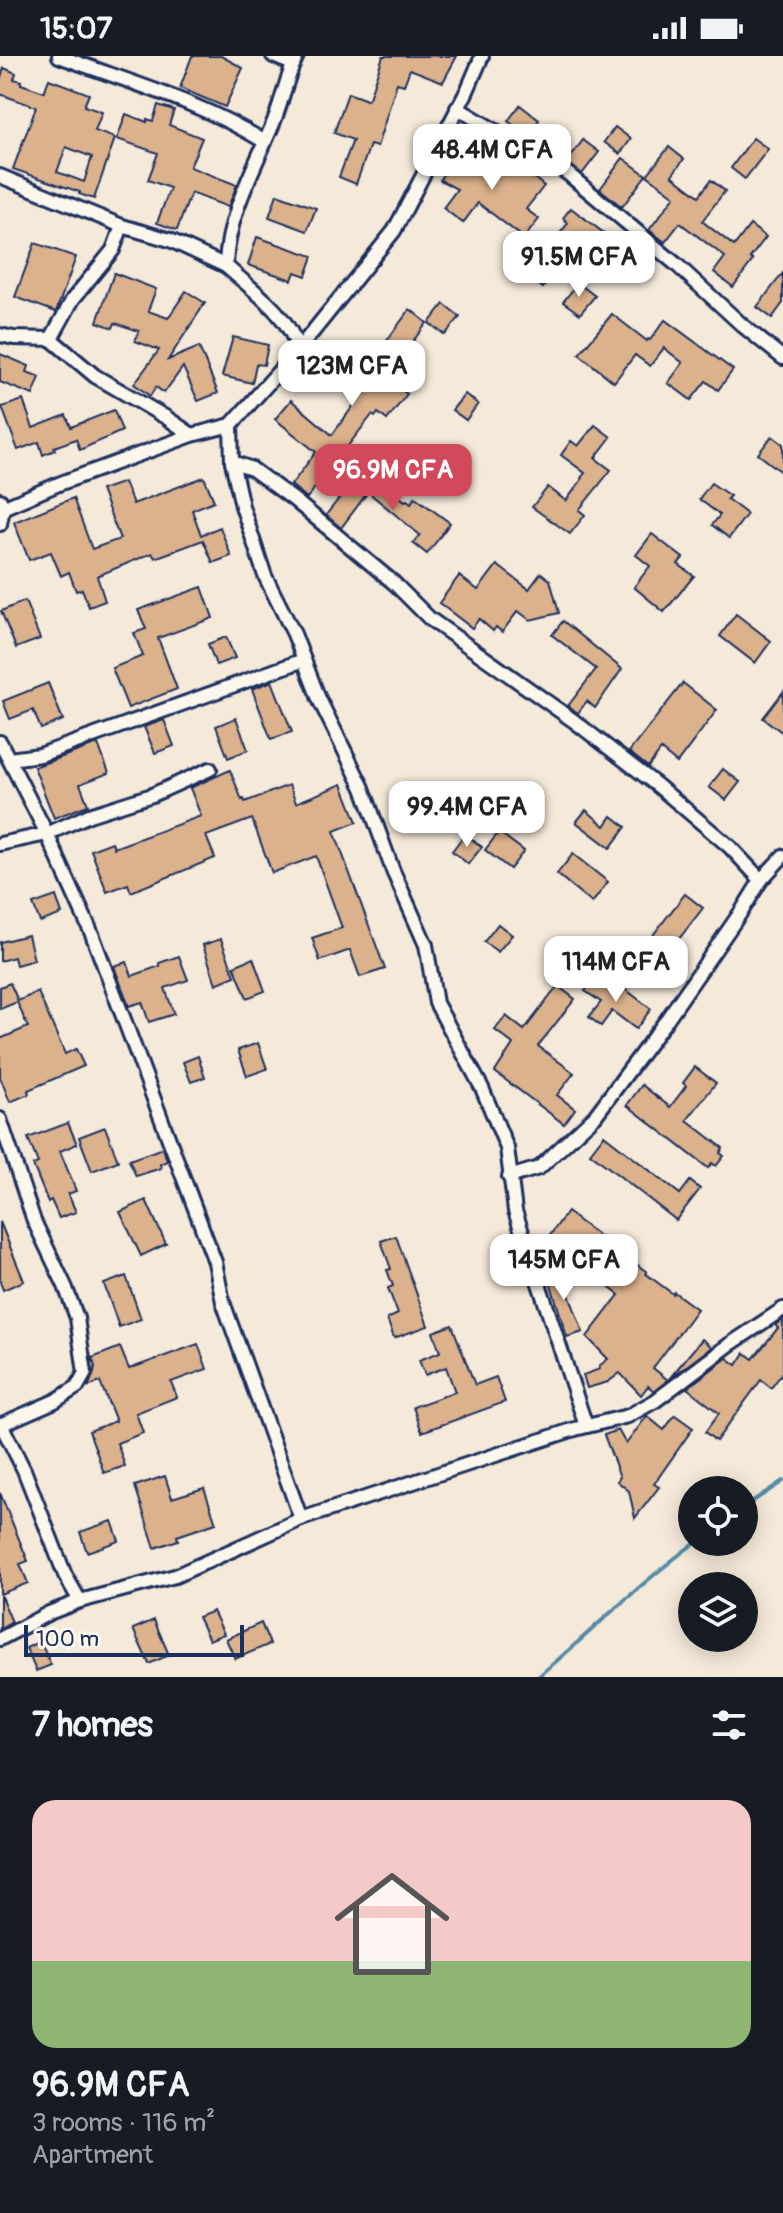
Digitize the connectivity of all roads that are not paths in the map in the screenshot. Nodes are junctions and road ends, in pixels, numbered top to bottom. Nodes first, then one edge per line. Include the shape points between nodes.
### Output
1 (59, 56) edge
2 (273, 56) edge
3 (482, 56) edge
4 (295, 60) edge
5 (457, 108) junction
6 (265, 142) junction
7 (0, 176) edge
8 (122, 226) junction
9 (226, 266) junction
10 (0, 335) edge
11 (51, 339) junction
12 (298, 350) junction
13 (783, 358) edge
14 (231, 425) junction
15 (192, 435) junction
16 (232, 462) junction
17 (1, 505) edge
18 (0, 524) edge
19 (304, 660) junction
20 (0, 742) edge
21 (9, 759) junction
22 (210, 769) dead end
23 (47, 834) junction
24 (0, 844) edge
25 (783, 856) edge
26 (761, 880) junction
27 (0, 1119) edge
28 (509, 1177) junction
29 (783, 1309) edge
30 (0, 1425) edge
31 (586, 1426) junction
32 (301, 1519) junction
33 (80, 1601) junction
34 (0, 1639) edge

1 - 6 street via 209,111
2 - 4 street
3 - 5 street
4 - 6 street
5 - 12 street via 394,231
5 - 13 street via 567,173
6 - 9 street via 226,244
7 - 8 street
8 - 9 street via 170,240
8 - 11 street via 113,250 73,299
9 - 12 street via 267,302 294,334
10 - 11 street
11 - 15 street via 95,376
12 - 14 street
14 - 15 street
14 - 16 street
15 - 17 street
16 - 19 street via 265,576
16 - 26 street via 252,469 293,499 430,619 658,786
17 - 18 street
19 - 21 street via 40,755
19 - 28 street via 426,945 436,1003 507,1148
20 - 21 street
21 - 23 street
22 - 23 street
23 - 24 street
23 - 32 street via 92,934 215,1262 223,1302
25 - 26 street
26 - 28 street via 595,1116 539,1168
27 - 30 street via 26,1202 77,1318 85,1373 77,1387 55,1401
28 - 31 street via 515,1211
29 - 31 street via 655,1401 628,1416
30 - 33 street
31 - 32 street
32 - 33 street via 175,1576
33 - 34 street

